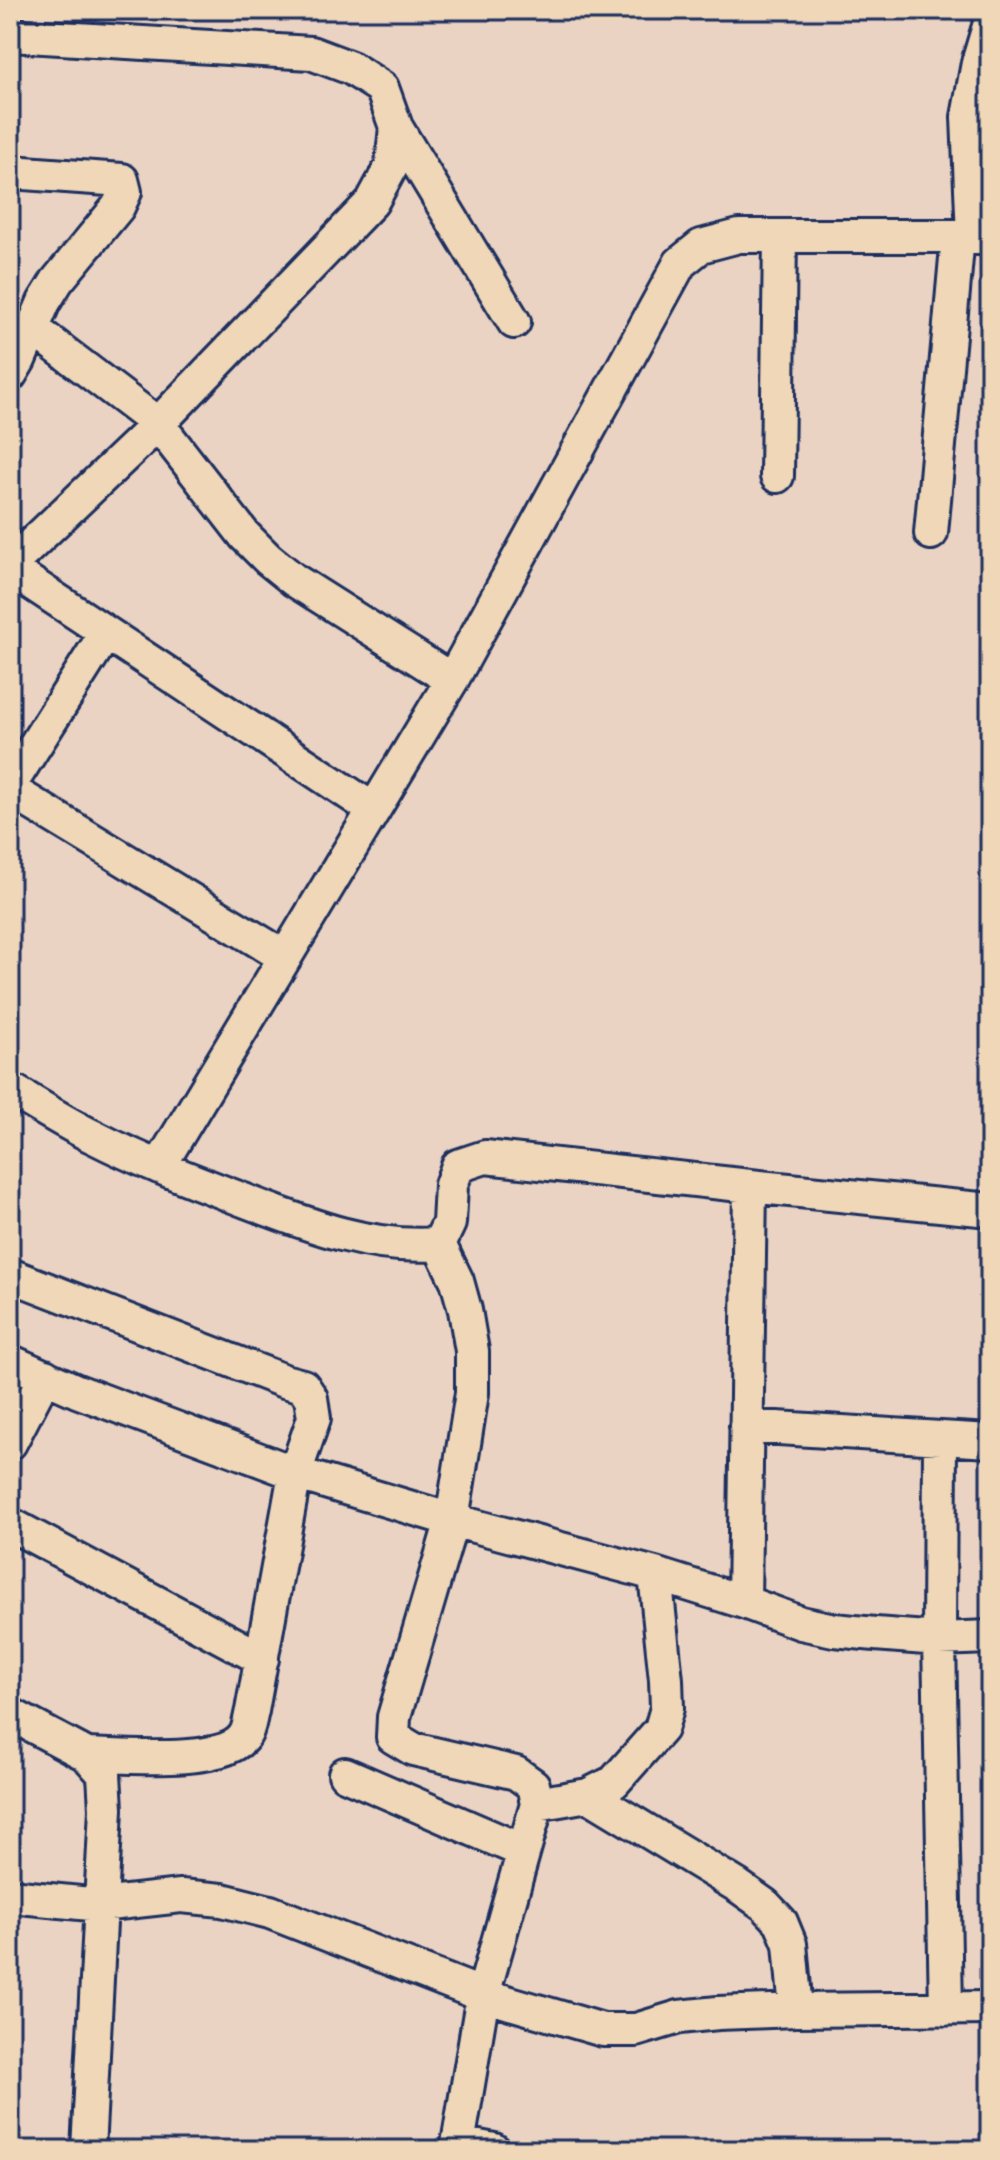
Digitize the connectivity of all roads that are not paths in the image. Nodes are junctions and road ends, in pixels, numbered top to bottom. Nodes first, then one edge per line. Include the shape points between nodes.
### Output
1 (990, 23) edge
2 (10, 35) edge
3 (396, 127) junction
4 (10, 172) edge
5 (780, 236) junction
6 (974, 237) edge
7 (514, 322) dead end
8 (32, 328) junction
9 (10, 375) edge
10 (158, 424) junction
11 (777, 476) dead end
12 (931, 533) dead end
13 (10, 567) edge
14 (106, 633) junction
15 (452, 680) junction
16 (10, 788) edge
17 (374, 810) junction
18 (285, 957) junction
19 (10, 1089) edge
20 (159, 1167) junction
21 (750, 1186) junction
22 (990, 1210) edge
23 (439, 1244) junction
24 (10, 1275) edge
25 (10, 1361) edge
26 (45, 1376) junction
27 (746, 1426) junction
28 (940, 1438) junction
29 (990, 1441) edge
30 (10, 1443) edge
31 (295, 1473) junction
32 (452, 1520) junction
33 (10, 1524) edge
34 (655, 1574) junction
35 (744, 1602) junction
36 (990, 1637) edge
37 (939, 1639) junction
38 (262, 1659) junction
39 (10, 1714) edge
40 (87, 1755) junction
41 (345, 1774) dead end
42 (588, 1795) junction
43 (537, 1804) junction
44 (523, 1851) junction
45 (10, 1896) edge
46 (100, 1905) junction
47 (483, 1995) junction
48 (990, 2008) edge
49 (946, 2009) junction
50 (796, 2010) junction
51 (457, 2147) edge
52 (88, 2150) edge
53 (494, 2150) edge

1 - 6 street via 968,117
2 - 3 street via 311,53 351,68 382,88
3 - 7 street
3 - 10 street via 392,165 372,202
4 - 8 street via 122,180 125,192 57,281
5 - 6 street
5 - 11 street
5 - 15 street via 739,236 701,246 680,263
6 - 12 street
8 - 9 street
8 - 10 street
10 - 13 street
10 - 15 street via 268,559
13 - 14 street
14 - 16 street
14 - 17 street
15 - 17 street
16 - 18 street
17 - 18 street
18 - 20 street
19 - 20 street
20 - 23 street via 332,1232 375,1242
21 - 22 street
21 - 23 street via 485,1157 458,1166 449,1223
21 - 27 street
23 - 32 street via 457,1281 472,1351 472,1393
24 - 31 street via 303,1386 314,1418
25 - 26 street
26 - 30 street
26 - 31 street
27 - 28 street
27 - 35 street
28 - 29 street
28 - 37 street
31 - 32 street
31 - 38 street
32 - 34 street
32 - 43 street via 394,1717 393,1737 413,1749 516,1773 533,1785
33 - 38 street
34 - 35 street
34 - 42 street via 666,1680 661,1729 614,1782
35 - 37 street via 834,1630
36 - 37 street
37 - 49 street
38 - 40 street via 245,1736 227,1749 191,1757
39 - 40 street
40 - 46 street via 104,1774
41 - 44 street
42 - 43 street
42 - 50 street via 765,1905 781,1922 790,1944
43 - 44 street
44 - 47 street
45 - 46 street
46 - 47 street via 181,1896 222,1900 270,1912
46 - 52 street
47 - 50 street via 603,2030 636,2030 679,2017
47 - 51 street
48 - 49 street
49 - 50 street
51 - 53 street

